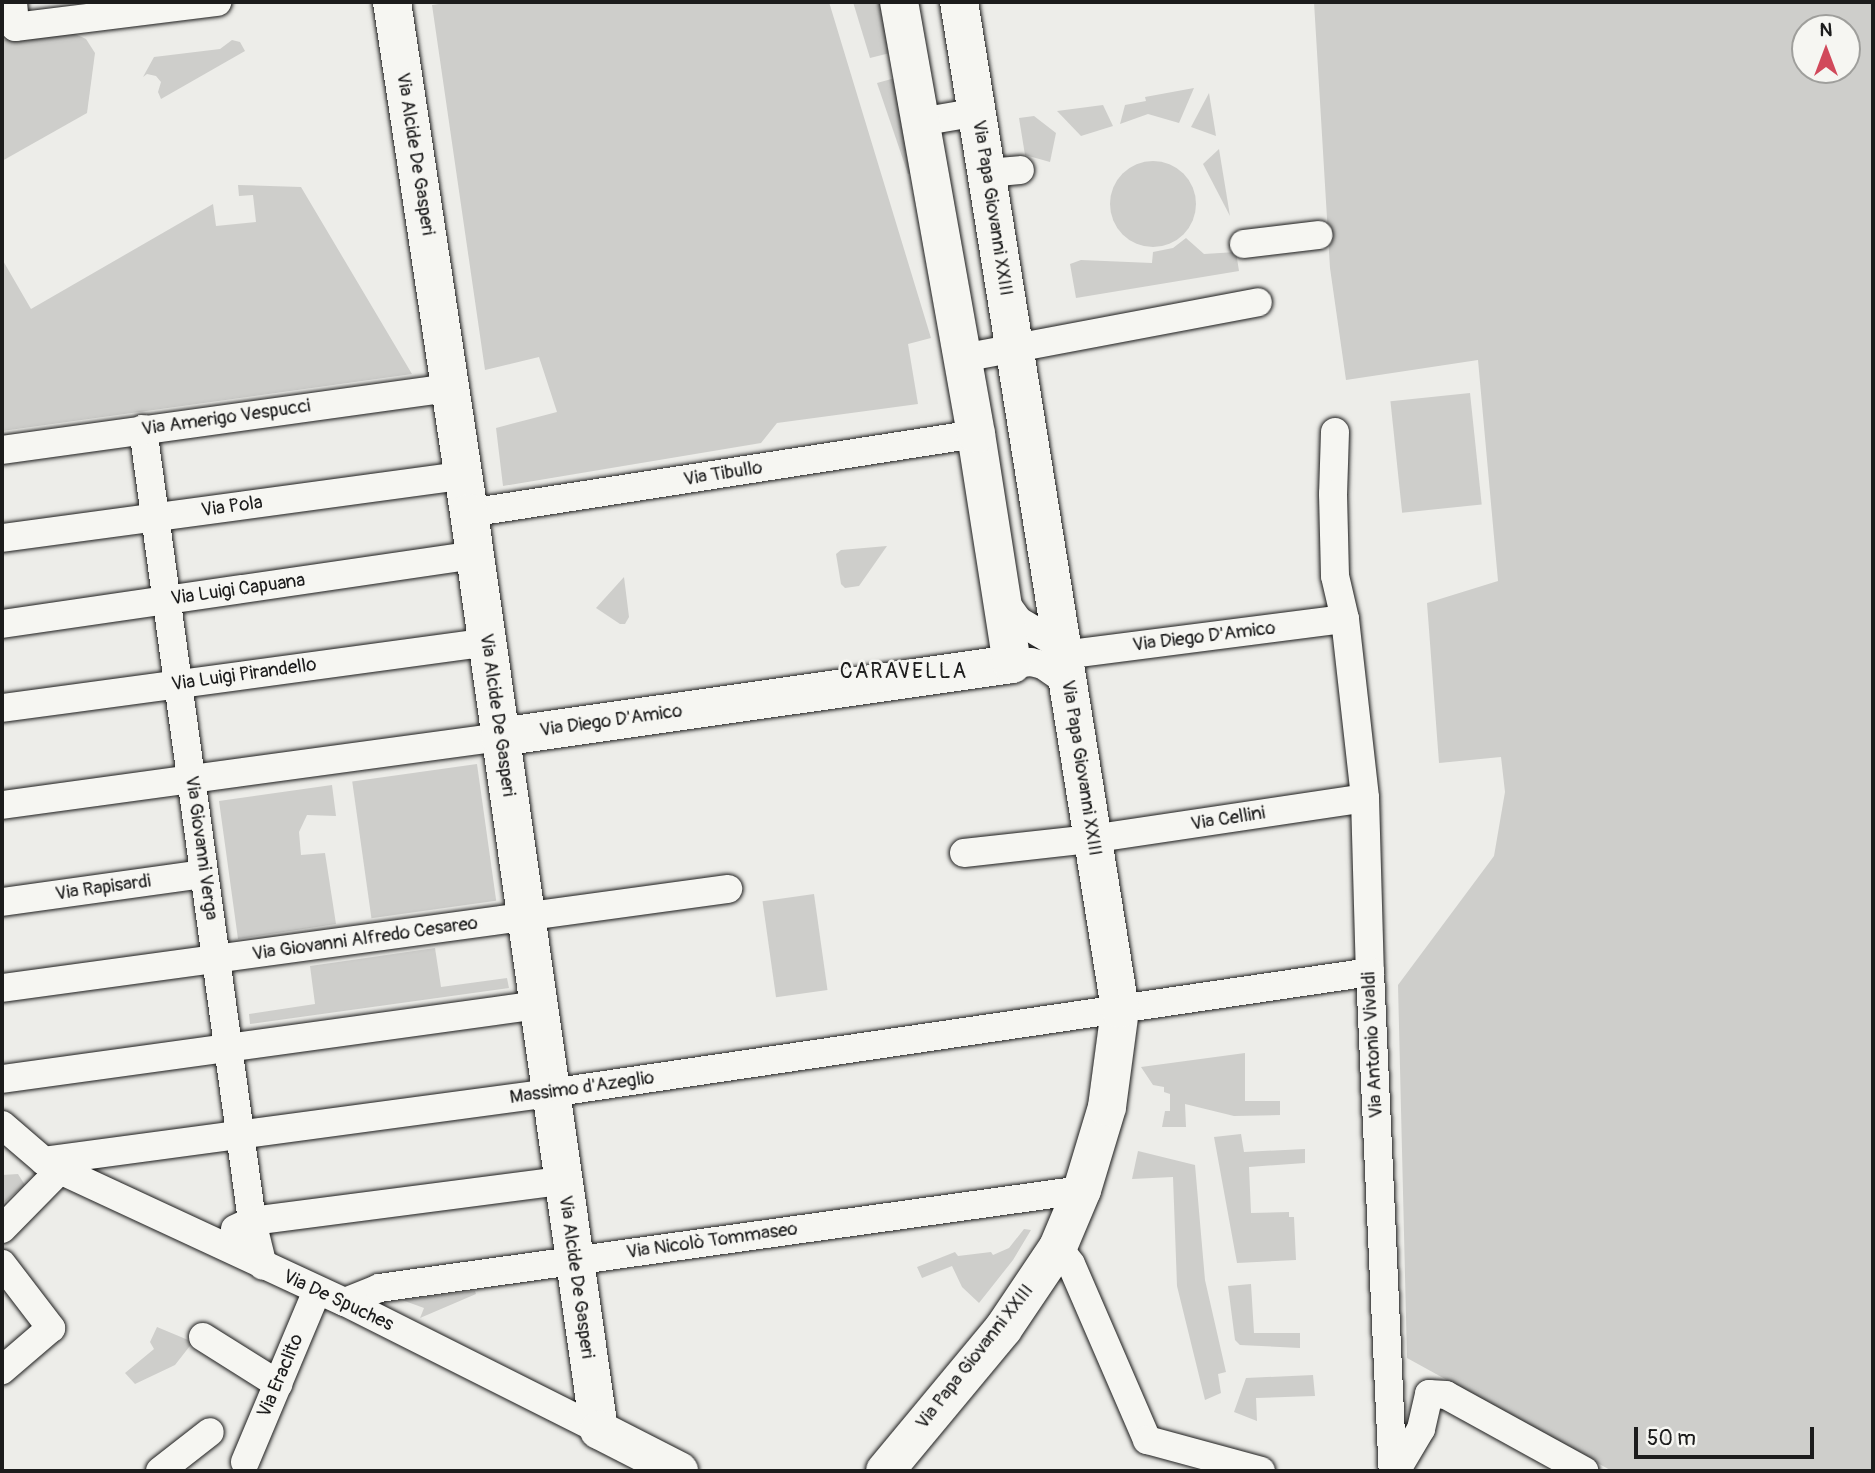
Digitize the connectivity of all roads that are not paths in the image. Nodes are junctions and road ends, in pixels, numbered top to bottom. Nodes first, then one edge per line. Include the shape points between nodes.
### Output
1 (13, 2) edge
2 (217, 2) edge
3 (392, 2) edge
4 (900, 2) edge
5 (959, 2) edge
6 (139, 7) edge
7 (978, 112) junction
8 (920, 122) junction
9 (1318, 235) dead end
10 (1244, 244) dead end
11 (1258, 302) dead end
12 (1013, 348) junction
13 (962, 358) junction
14 (451, 388) junction
15 (143, 429) junction
16 (1335, 432) dead end
17 (976, 434) junction
18 (2, 450) edge
19 (463, 476) junction
20 (469, 513) junction
21 (155, 518) junction
22 (2, 538) edge
23 (475, 555) junction
24 (1002, 598) junction
25 (166, 600) junction
26 (1345, 619) junction
27 (2, 624) edge
28 (487, 642) junction
29 (1064, 661) junction
30 (1012, 664) junction
31 (179, 684) junction
32 (2, 708) edge
33 (500, 737) junction
34 (192, 779) junction
35 (1365, 798) junction
36 (2, 806) edge
37 (1091, 839) junction
38 (964, 853) dead end
39 (204, 874) junction
40 (728, 889) dead end
41 (2, 902) edge
42 (526, 917) junction
43 (216, 959) junction
44 (1370, 972) junction
45 (2, 988) edge
46 (539, 1005) junction
47 (1120, 1009) junction
48 (229, 1049) junction
49 (2, 1079) edge
50 (550, 1093) junction
51 (2, 1125) edge
52 (241, 1136) junction
53 (52, 1166) junction
54 (562, 1181) junction
55 (1082, 1190) junction
56 (252, 1221) junction
57 (2, 1230) edge
58 (211, 1241) junction
59 (1058, 1247) junction
60 (573, 1260) junction
61 (2, 1265) edge
62 (263, 1266) junction
63 (317, 1291) junction
64 (345, 1302) junction
65 (203, 1337) dead end
66 (2, 1370) edge
67 (278, 1384) junction
68 (599, 1430) junction
69 (210, 1432) dead end
70 (245, 1462) dead end
71 (160, 1471) edge
72 (679, 1471) edge
73 (885, 1471) edge
74 (1261, 1471) edge
75 (1395, 1471) edge
76 (1584, 1471) edge

1 - 6 street via 15,27
2 - 6 street
3 - 14 street, Via Alcide De Gasperi
4 - 8 street
5 - 7 street, Via Papa Giovanni XXIII
7 - 8 street
7 - 12 street, Via Papa Giovanni XXIII via 1004,172
8 - 13 street
9 - 10 street
11 - 12 street
12 - 13 street
12 - 29 street, Via Papa Giovanni XXIII
13 - 17 street
14 - 15 street, Via Amerigo Vespucci
14 - 19 street, Via Alcide De Gasperi
15 - 18 street, Via Amerigo Vespucci
15 - 21 street, Via Giovanni Verga
16 - 26 street, Via Antonio Vivaldi via 1335,576
17 - 20 street, Via Tibullo
17 - 24 street
19 - 20 street, Via Alcide De Gasperi
19 - 21 street, Via Pola
20 - 23 street, Via Alcide De Gasperi
21 - 22 street, Via Pola
21 - 25 street, Via Giovanni Verga
23 - 25 street, Via Luigi Capuana
23 - 28 street, Via Alcide De Gasperi
24 - 29 street via 1018,621
24 - 30 street
25 - 27 street, Via Luigi Capuana
25 - 31 street, Via Giovanni Verga
26 - 29 street, Via Diego D'Amico
26 - 35 street, Via Antonio Vivaldi
28 - 31 street, Via Luigi Pirandello
28 - 33 street, Via Alcide De Gasperi
29 - 30 street
29 - 37 street, Via Papa Giovanni XXIII
30 - 33 street, Via Diego D'Amico
31 - 32 street, Via Luigi Pirandello
31 - 34 street, Via Giovanni Verga
33 - 34 street, Via Diego D'Amico
33 - 42 street, Via Alcide De Gasperi
34 - 36 street, Via Diego D'Amico
34 - 39 street, Via Giovanni Verga
35 - 37 street, Via Cellini
35 - 44 street, Via Antonio Vivaldi
37 - 38 street
37 - 47 street, Via Papa Giovanni XXIII
39 - 41 street, Via Rapisardi
39 - 43 street, Via Giovanni Verga
40 - 42 street, Via Giovanni Alfredo Cesareo
42 - 43 street, Via Giovanni Alfredo Cesareo
42 - 46 street, Via Alcide De Gasperi
43 - 45 street, Via Giovanni Alfredo Cesareo
43 - 48 street, Via Giovanni Verga
44 - 47 street, Massimo d'Azeglio
44 - 75 street, Via Antonio Vivaldi
46 - 48 street
46 - 50 street, Via Alcide De Gasperi
47 - 50 street, Massimo d'Azeglio
47 - 55 street, Via Papa Giovanni XXIII via 1107,1107
48 - 49 street
48 - 52 street, Via Giovanni Verga
50 - 52 street, Massimo d'Azeglio
50 - 54 street, Via Alcide De Gasperi
51 - 53 street, Via De Spuches
52 - 53 street, Massimo d'Azeglio
52 - 56 street, Via Giovanni Verga
53 - 57 street
53 - 58 street, Via De Spuches
54 - 56 street
54 - 60 street, Via Alcide De Gasperi
55 - 59 street, Via Papa Giovanni XXIII
55 - 60 street, Via Nicolò Tommaseo
56 - 58 street
56 - 62 street, Via Giovanni Verga
58 - 62 street, Via De Spuches
59 - 73 street, Via Papa Giovanni XXIII via 1003,1329
59 - 74 street via 1071,1264 1147,1440
60 - 64 street, Via Nicolò Tommaseo via 379,1289
60 - 68 street, Via Alcide De Gasperi
61 - 66 street via 51,1328
62 - 63 street, Via De Spuches
63 - 64 street, Via De Spuches
63 - 67 street, Via Eraclito
64 - 68 street, Via De Spuches
65 - 67 street
67 - 70 street, Via Eraclito
68 - 72 street, Via De Spuches
69 - 71 street
75 - 76 street via 1420,1429 1429,1394 1446,1395

